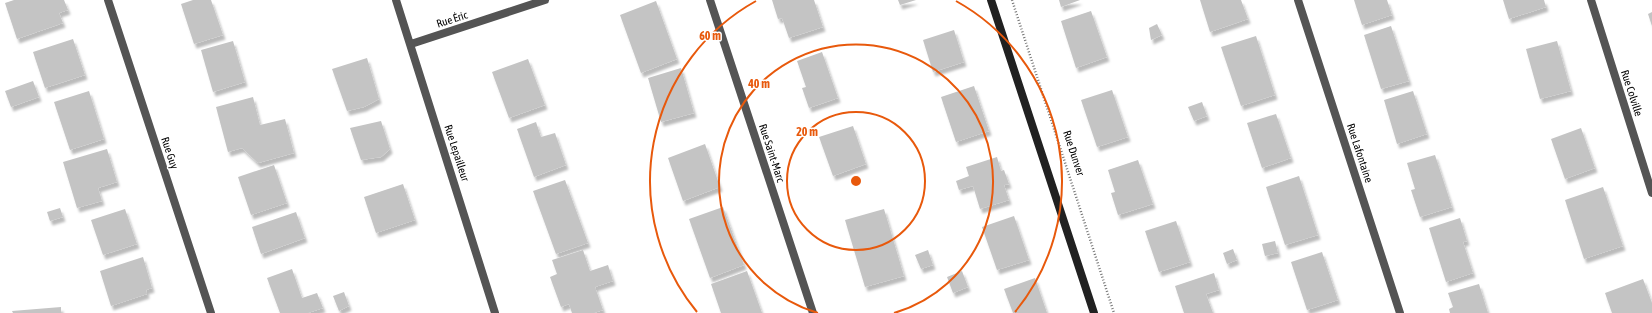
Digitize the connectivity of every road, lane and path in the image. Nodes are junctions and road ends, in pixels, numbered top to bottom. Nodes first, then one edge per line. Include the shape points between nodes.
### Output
1 (108, 0) edge
2 (396, 0) edge
3 (545, 0) edge
4 (710, 0) edge
5 (991, 0) edge
6 (1012, 0) edge
7 (1298, 0) edge
8 (1591, 0) edge
9 (411, 44) junction
10 (1652, 193) edge
11 (211, 313) edge
12 (494, 313) edge
13 (813, 313) edge
14 (1094, 313) edge
15 (1114, 313) edge
16 (1400, 313) edge

1 - 11 street, Rue Guy
2 - 9 street, Rue Lepailleur
3 - 9 street, Rue Éric
4 - 13 street, Rue Saint-Marc
5 - 14 street
6 - 15 path, Rue Dunver
7 - 16 street, Rue Lafontaine
8 - 10 street, Rue Colville
9 - 12 street, Rue Lepailleur

